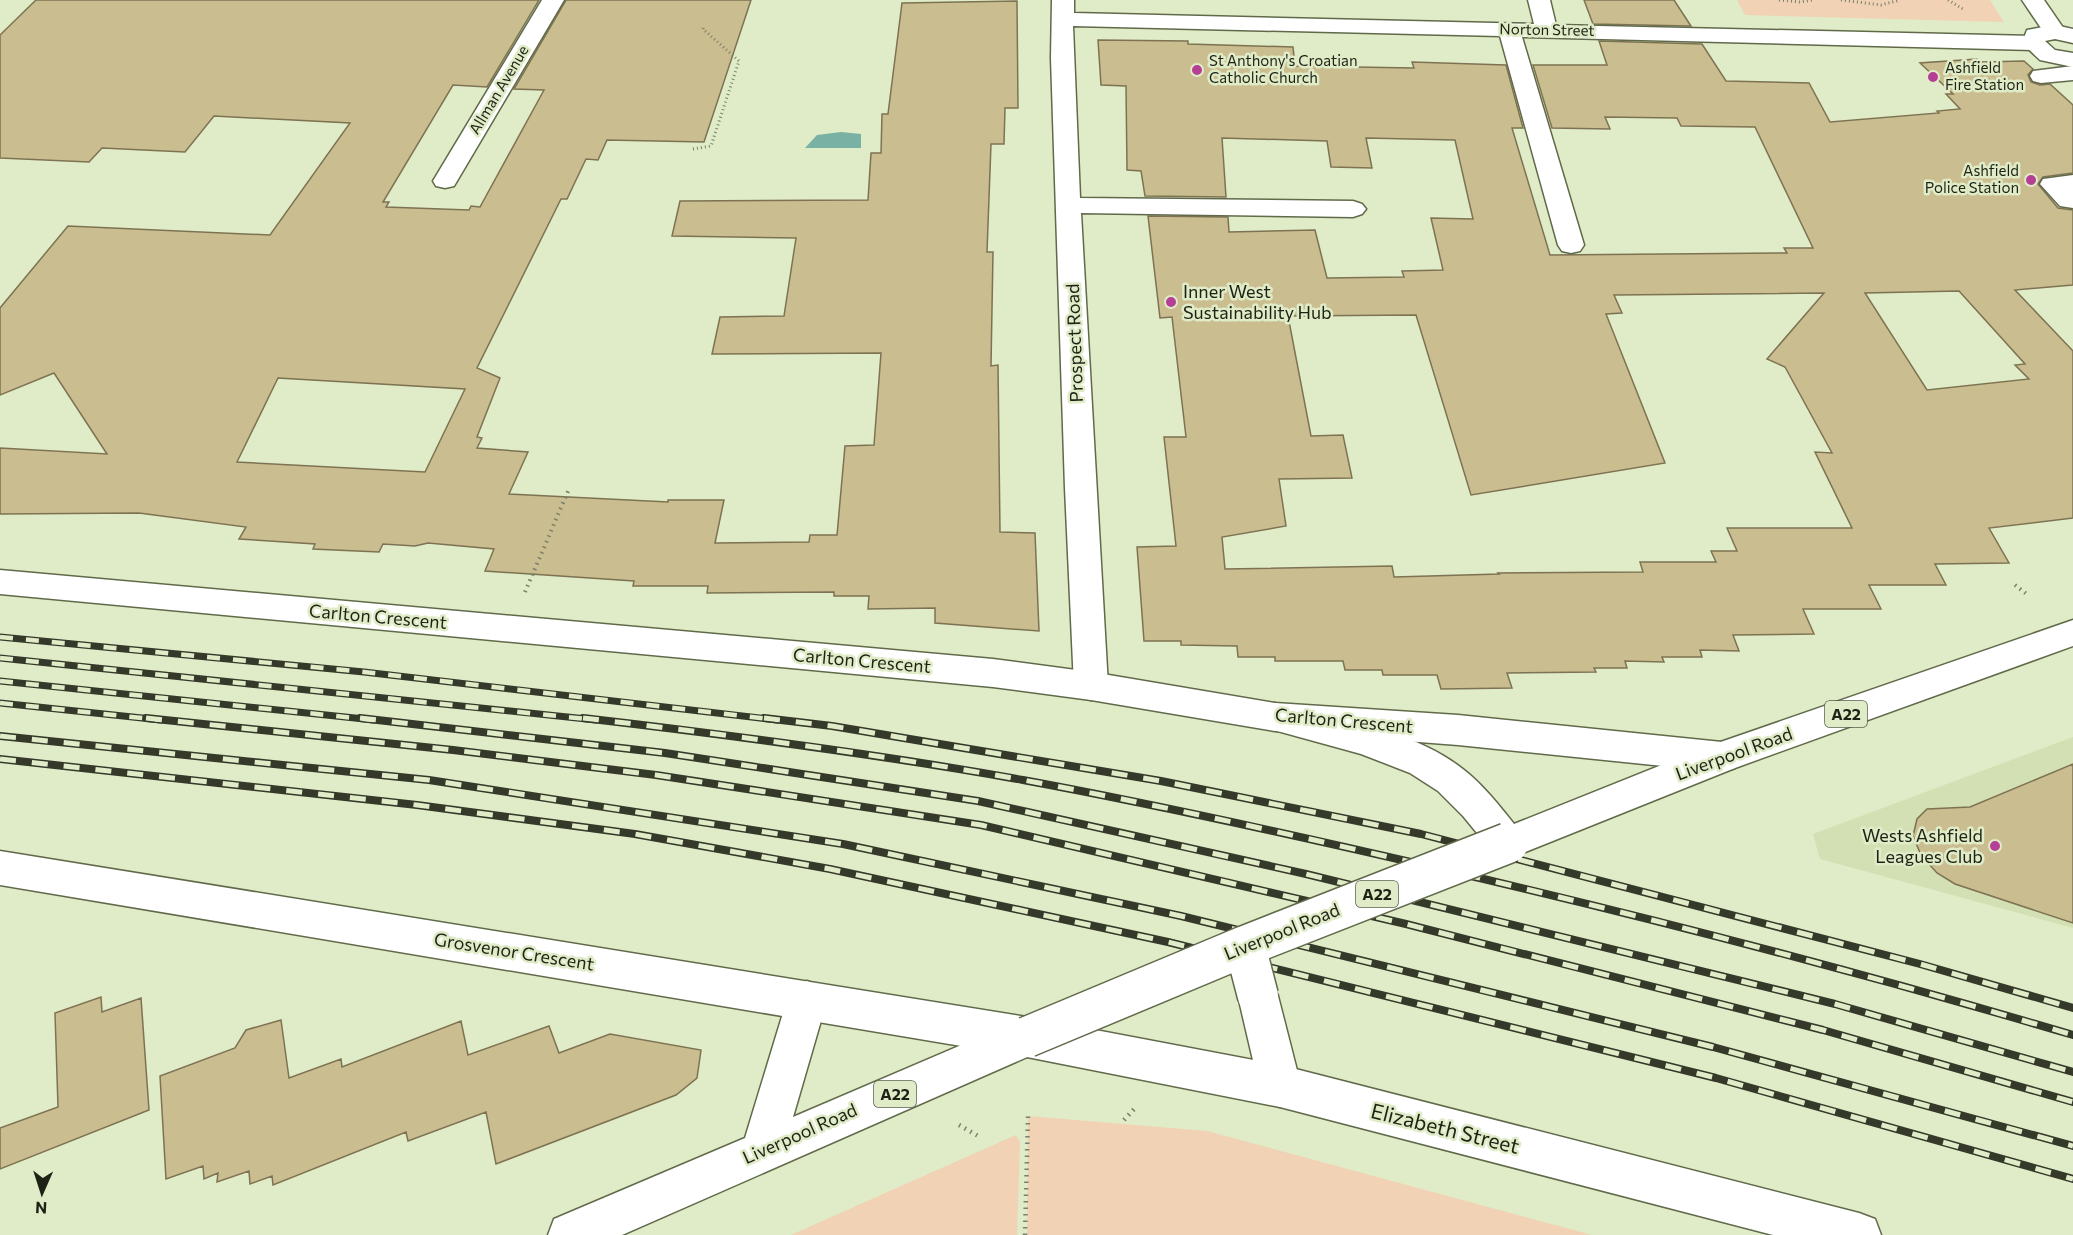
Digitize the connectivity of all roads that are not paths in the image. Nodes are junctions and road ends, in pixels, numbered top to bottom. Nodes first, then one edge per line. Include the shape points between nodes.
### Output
1 (553, 0) edge
2 (1539, 0) edge
3 (2033, 0) edge
4 (1062, 9) edge
5 (1509, 29) junction
6 (1546, 29) junction
7 (2064, 34) edge
8 (2033, 43) junction
9 (2073, 60) edge
10 (2073, 73) edge
11 (2040, 76) dead end
12 (445, 181) dead end
13 (2073, 182) edge
14 (2073, 200) edge
15 (1069, 205) junction
16 (1353, 209) dead end
17 (1571, 245) dead end
18 (0, 582) edge
19 (2073, 633) edge
20 (1091, 686) junction
21 (1275, 717) junction
22 (1722, 757) junction
23 (1508, 843) junction
24 (0, 868) edge
25 (1245, 946) junction
26 (807, 1000) junction
27 (1027, 1037) junction
28 (1280, 1086) junction
29 (762, 1151) junction
30 (570, 1235) edge
31 (1859, 1235) edge

1 - 12 main road, Allman Avenue
2 - 6 main road
3 - 7 main road
4 - 5 main road, Norton Street
4 - 15 main road, Prospect Road
5 - 6 main road, Norton Street
5 - 17 main road
6 - 8 main road, Norton Street
7 - 8 main road via 2035,35
8 - 9 main road via 2048,55
10 - 11 main road
13 - 14 main road via 2052,184 2069,201
15 - 16 main road
15 - 20 main road, Prospect Road
18 - 20 main road, Carlton Crescent via 981,672
19 - 22 main road, Liverpool Road / A22
20 - 21 main road, Carlton Crescent
21 - 22 main road, Carlton Crescent via 1458,730
21 - 23 main road via 1367,742 1441,773
22 - 23 main road, Liverpool Road / A22
23 - 25 main road, Liverpool Road / A22, bridge
24 - 26 main road, Grosvenor Crescent
25 - 27 main road, Liverpool Road / A22, bridge
25 - 28 main road, bridge
26 - 27 main road, Grosvenor Crescent
26 - 29 main road
27 - 28 main road, Elizabeth Street
27 - 29 main road, Liverpool Road / A22
28 - 31 main road, Elizabeth Street
29 - 30 main road, Liverpool Road / A22

